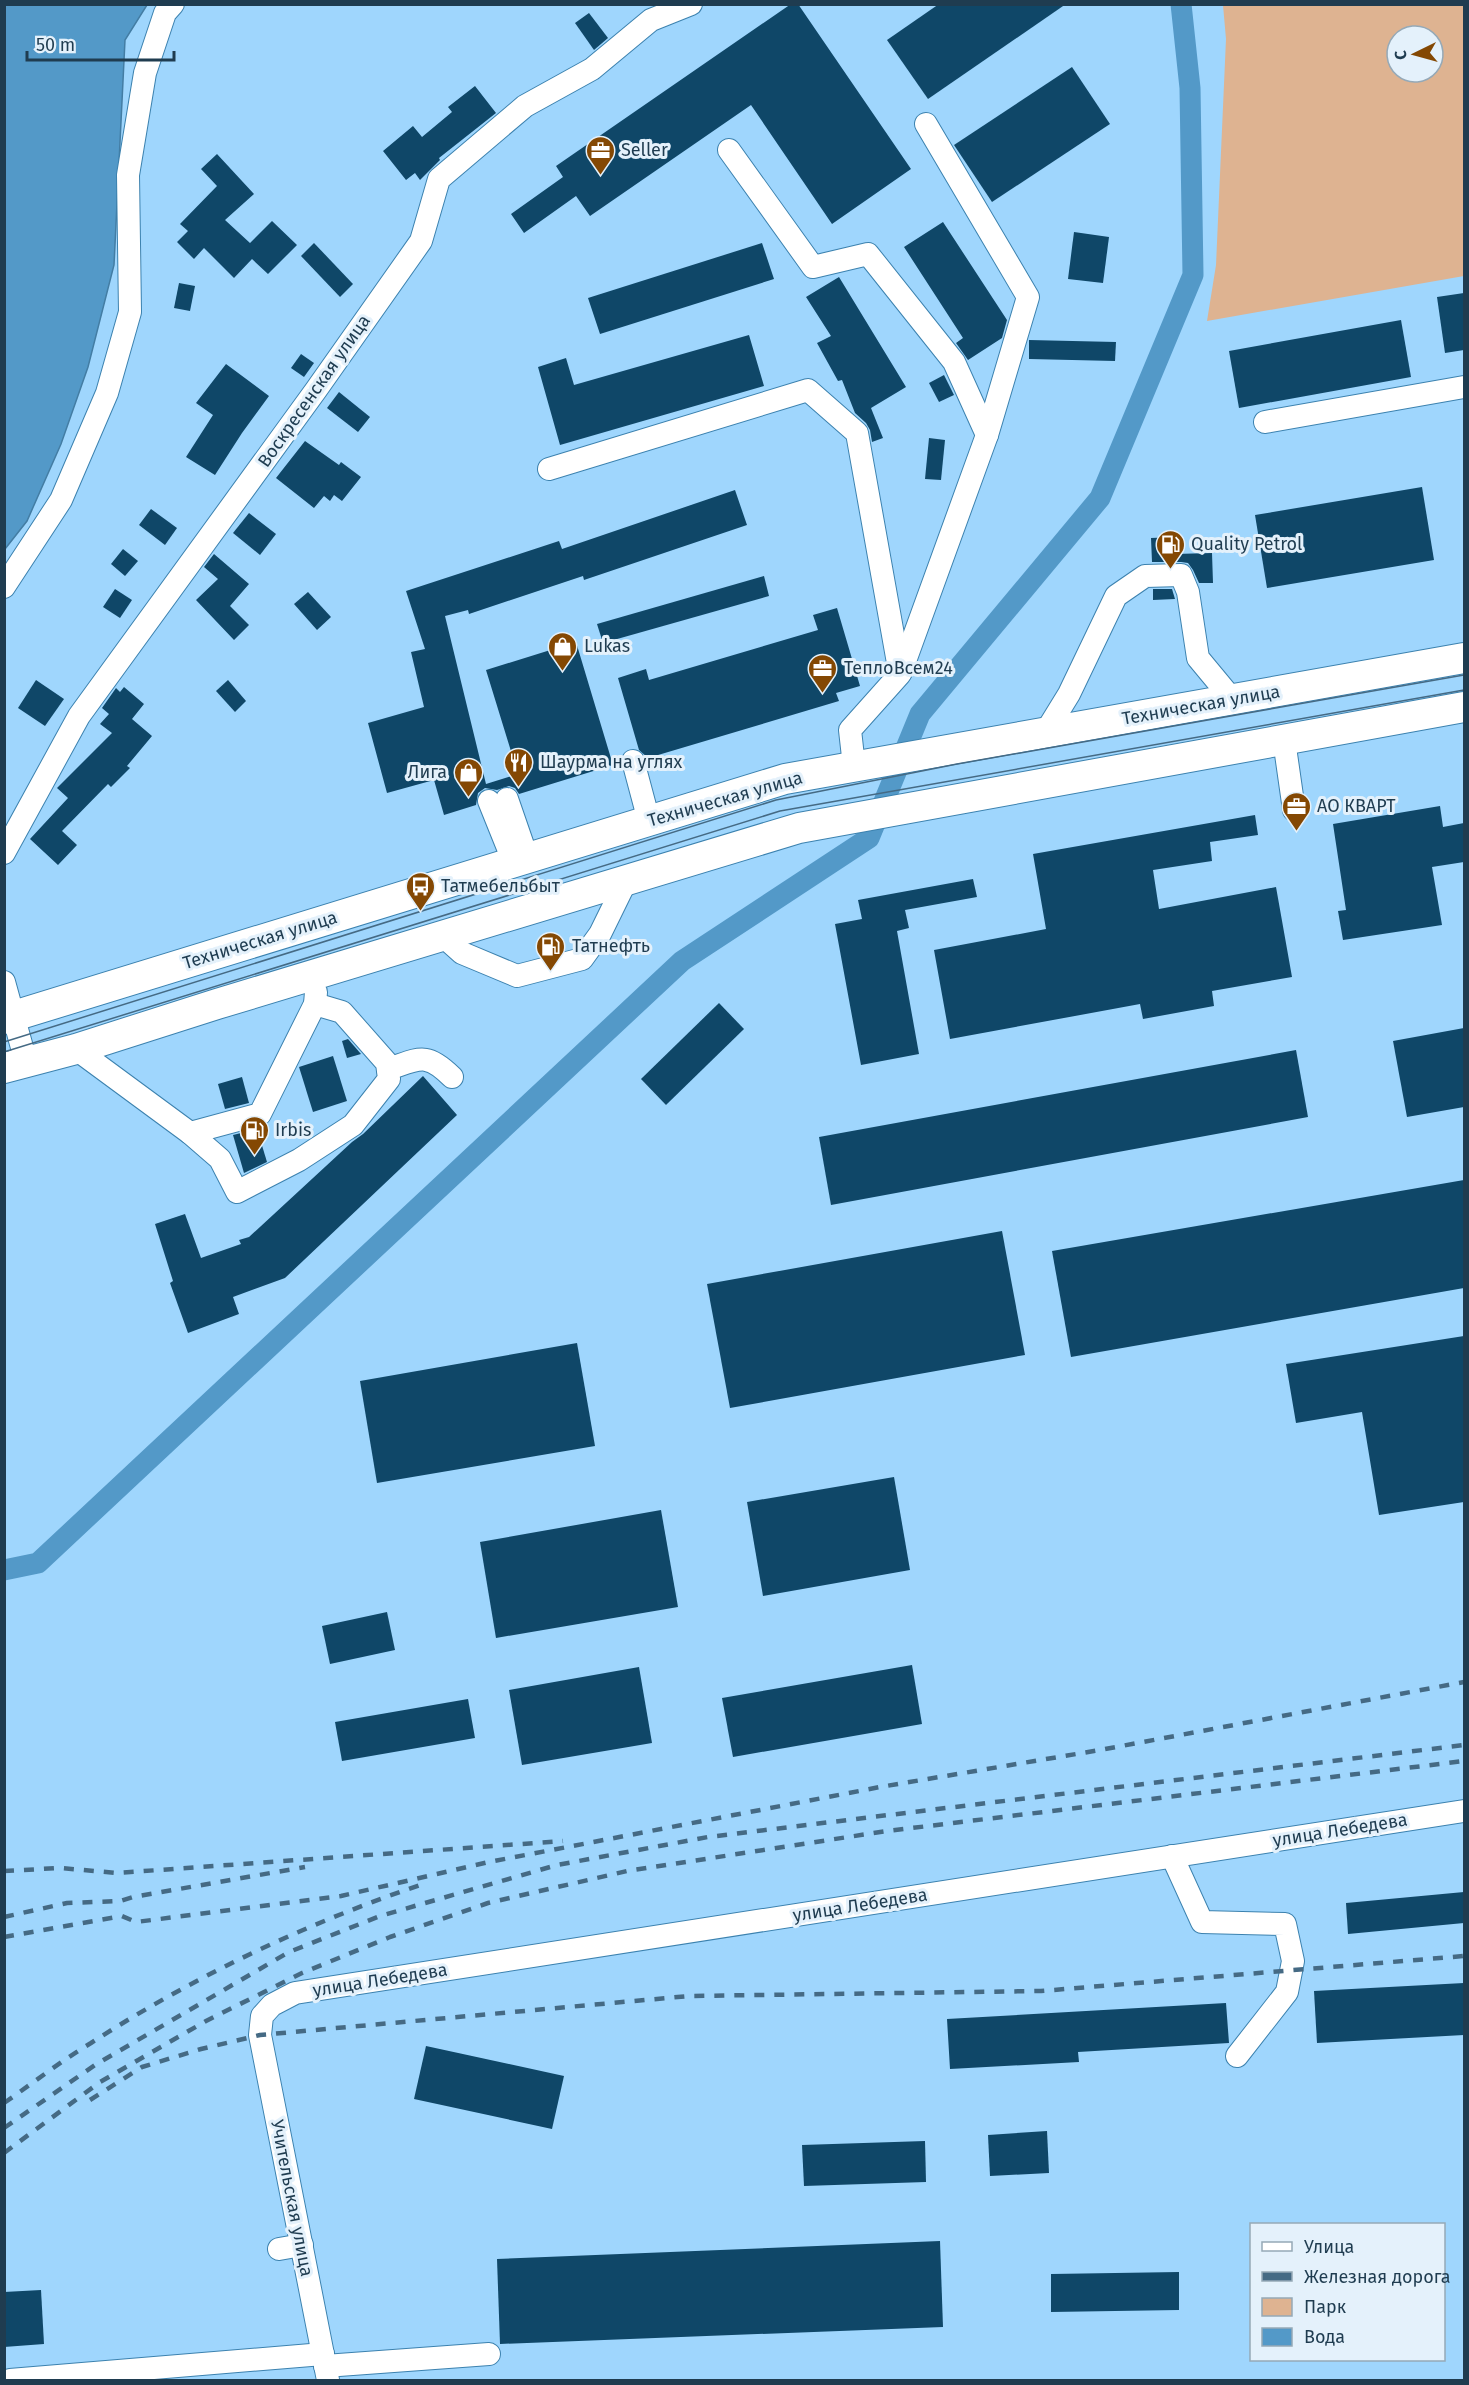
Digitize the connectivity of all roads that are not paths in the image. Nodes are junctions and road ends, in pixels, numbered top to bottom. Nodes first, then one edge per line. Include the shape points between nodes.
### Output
1 (173, 4) edge
2 (691, 4) edge
3 (926, 124) dead end
4 (729, 150) dead end
5 (1464, 387) edge
6 (1265, 422) dead end
7 (987, 435) junction
8 (549, 470) dead end
9 (4, 587) edge
10 (1464, 658) edge
11 (900, 674) junction
12 (1276, 691) junction
13 (1232, 699) junction
14 (1464, 707) edge
15 (1045, 733) junction
16 (1284, 740) junction
17 (633, 761) dead end
18 (862, 765) junction
19 (498, 800) dead end
20 (1294, 810) dead end
21 (649, 821) junction
22 (4, 853) edge
23 (520, 861) junction
24 (626, 881) junction
25 (444, 936) junction
26 (318, 974) junction
27 (4, 982) edge
28 (315, 1004) junction
29 (9, 1018) edge
30 (76, 1049) junction
31 (15, 1065) edge
32 (388, 1069) junction
33 (452, 1077) dead end
34 (190, 1133) junction
35 (1464, 1811) edge
36 (1172, 1856) junction
37 (262, 2016) joint
38 (1237, 2056) dead end
39 (302, 2245) junction
40 (279, 2249) dead end
41 (489, 2354) dead end
42 (326, 2367) edge
43 (10, 2380) edge

1 - 9 street via 165,13 145,73 128,175 130,312 111,381 61,500
2 - 22 street, Воскресенская улица via 651,20 592,69 525,106 439,179 421,241 79,716
3 - 7 street via 1028,297
4 - 7 street via 813,267 868,254 954,362
5 - 6 street
7 - 11 street
8 - 11 street via 808,390 857,434
10 - 12 main road, Техническая улица
11 - 18 street via 873,695 850,730
12 - 13 main road, Техническая улица
12 - 16 main road
13 - 15 main road, Техническая улица
13 - 15 street via 1198,658 1188,592 1180,575 1145,576 1116,596 1069,694
14 - 16 main road
15 - 18 main road, Техническая улица
16 - 20 street
16 - 24 main road via 799,828
17 - 21 street
18 - 21 main road, Техническая улица via 785,779
19 - 23 street
21 - 23 main road, Техническая улица
23 - 29 main road, Техническая улица
24 - 25 main road
24 - 25 street via 600,934 582,959 517,975 462,953
25 - 26 main road
26 - 28 street
26 - 30 main road
27 - 29 street
28 - 32 street via 342,1012
28 - 34 street via 260,1114
29 - 31 street
30 - 31 main road
30 - 34 street
32 - 33 street via 422,1058 439,1065
32 - 34 street via 389,1079 353,1125 299,1160 237,1192 220,1159
35 - 36 street, улица Лебедева
36 - 37 street, улица Лебедева via 295,1993
36 - 38 street via 1203,1922 1285,1924 1293,1961 1287,1992
37 - 39 street, Учительская улица via 260,2035
39 - 40 street
39 - 42 street, Учительская улица
41 - 42 street
42 - 43 street

